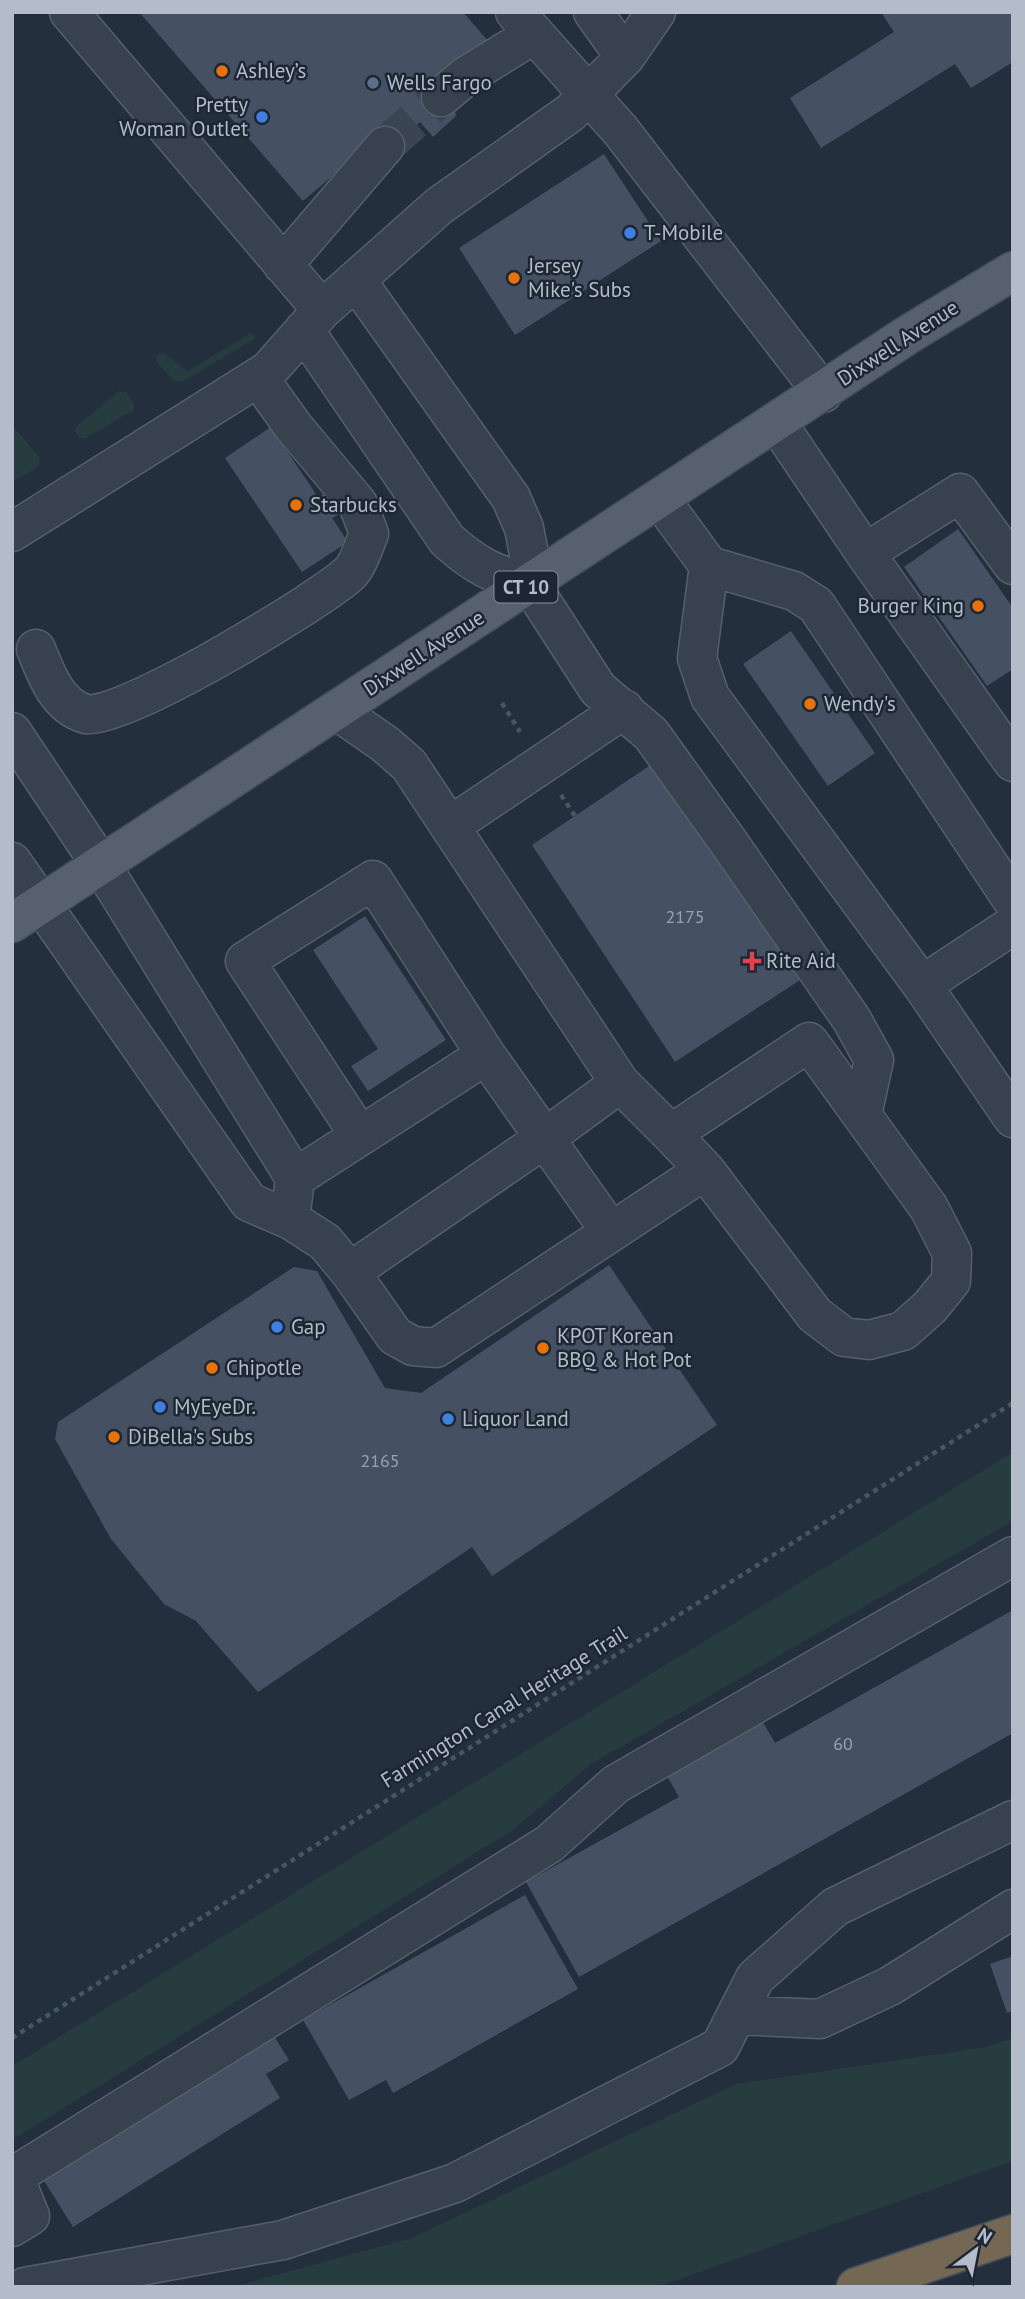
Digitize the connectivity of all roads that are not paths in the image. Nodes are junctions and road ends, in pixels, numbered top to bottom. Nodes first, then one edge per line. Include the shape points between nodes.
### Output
1 (69, 12) edge
2 (593, 12) edge
3 (656, 12) edge
4 (524, 23) edge
5 (625, 57) junction
6 (588, 95) junction
7 (441, 97) tunnel mouth
8 (385, 146) tunnel mouth
9 (283, 265) junction
10 (1013, 271) edge
11 (356, 280) junction
12 (313, 320) junction
13 (257, 377) junction
14 (823, 393) junction
15 (777, 422) junction
16 (660, 499) junction
17 (12, 533) edge
18 (865, 553) junction
19 (1013, 565) edge
20 (709, 566) junction
21 (530, 584) junction
22 (36, 649) dead end
23 (624, 709) junction
24 (336, 710) junction
25 (12, 732) edge
26 (1013, 762) edge
27 (450, 826) junction
28 (12, 862) edge
29 (101, 865) junction
30 (1013, 901) edge
31 (27, 914) edge
32 (1013, 925) edge
33 (922, 985) junction
34 (486, 1055) junction
35 (620, 1083) junction
36 (862, 1115) junction
37 (1013, 1118) edge
38 (671, 1134) junction
39 (360, 1136) junction
40 (545, 1138) junction
41 (705, 1170) junction
42 (295, 1178) junction
43 (291, 1220) junction
44 (611, 1232) junction
45 (350, 1272) junction
46 (1013, 1556) edge
47 (1013, 1820) edge
48 (1013, 1909) edge
49 (737, 2015) junction
50 (12, 2227) edge
51 (1013, 2234) edge
52 (24, 2287) edge
53 (856, 2287) edge

1 - 9 lane
2 - 5 lane
3 - 5 lane
4 - 6 lane
4 - 7 lane
5 - 6 lane
6 - 11 lane via 570,113 439,206
6 - 14 lane via 621,131
8 - 9 lane
9 - 12 lane
10 - 14 main road, Dixwell Avenue / CT 10
11 - 12 lane
11 - 21 lane via 512,498 524,528
12 - 13 lane via 268,371
12 - 21 lane via 447,540 471,561
13 - 17 lane
13 - 22 lane via 358,504 369,534 352,571 273,626 150,695 112,711 87,714 61,699
14 - 15 main road, Dixwell Avenue / CT 10
15 - 16 main road, Dixwell Avenue / CT 10
15 - 18 lane
16 - 20 lane
16 - 21 main road, Dixwell Avenue / CT 10
18 - 19 lane via 960,493
18 - 26 lane
20 - 30 lane via 794,591 816,605
20 - 33 lane via 697,658 710,697
21 - 23 lane via 598,689
21 - 24 main road, Dixwell Avenue / CT 10
23 - 27 lane
23 - 36 lane via 651,734 852,1020 874,1060
24 - 27 lane via 409,765
24 - 29 main road, Dixwell Avenue / CT 10
25 - 29 lane
27 - 35 lane
28 - 31 lane
29 - 31 main road, Dixwell Avenue / CT 10
29 - 42 lane
31 - 43 lane via 249,1202
32 - 33 lane
33 - 37 lane
34 - 39 lane
34 - 39 lane via 373,880 245,961
34 - 40 lane
35 - 38 lane
35 - 40 lane
36 - 38 lane via 809,1042
36 - 41 lane via 929,1208 952,1253 951,1281 904,1331 869,1340 844,1336 815,1315
38 - 41 lane
39 - 42 lane
40 - 44 lane
40 - 45 lane
41 - 44 lane
42 - 43 lane
43 - 45 lane via 325,1242
44 - 45 lane via 436,1348 413,1346 395,1336
46 - 50 lane via 616,1784 549,1844 14,2176 30,2216
47 - 49 lane via 835,1907 755,1978
48 - 49 lane via 890,1986 820,2019
49 - 52 lane via 720,2047 455,2183 283,2240
51 - 53 highway

